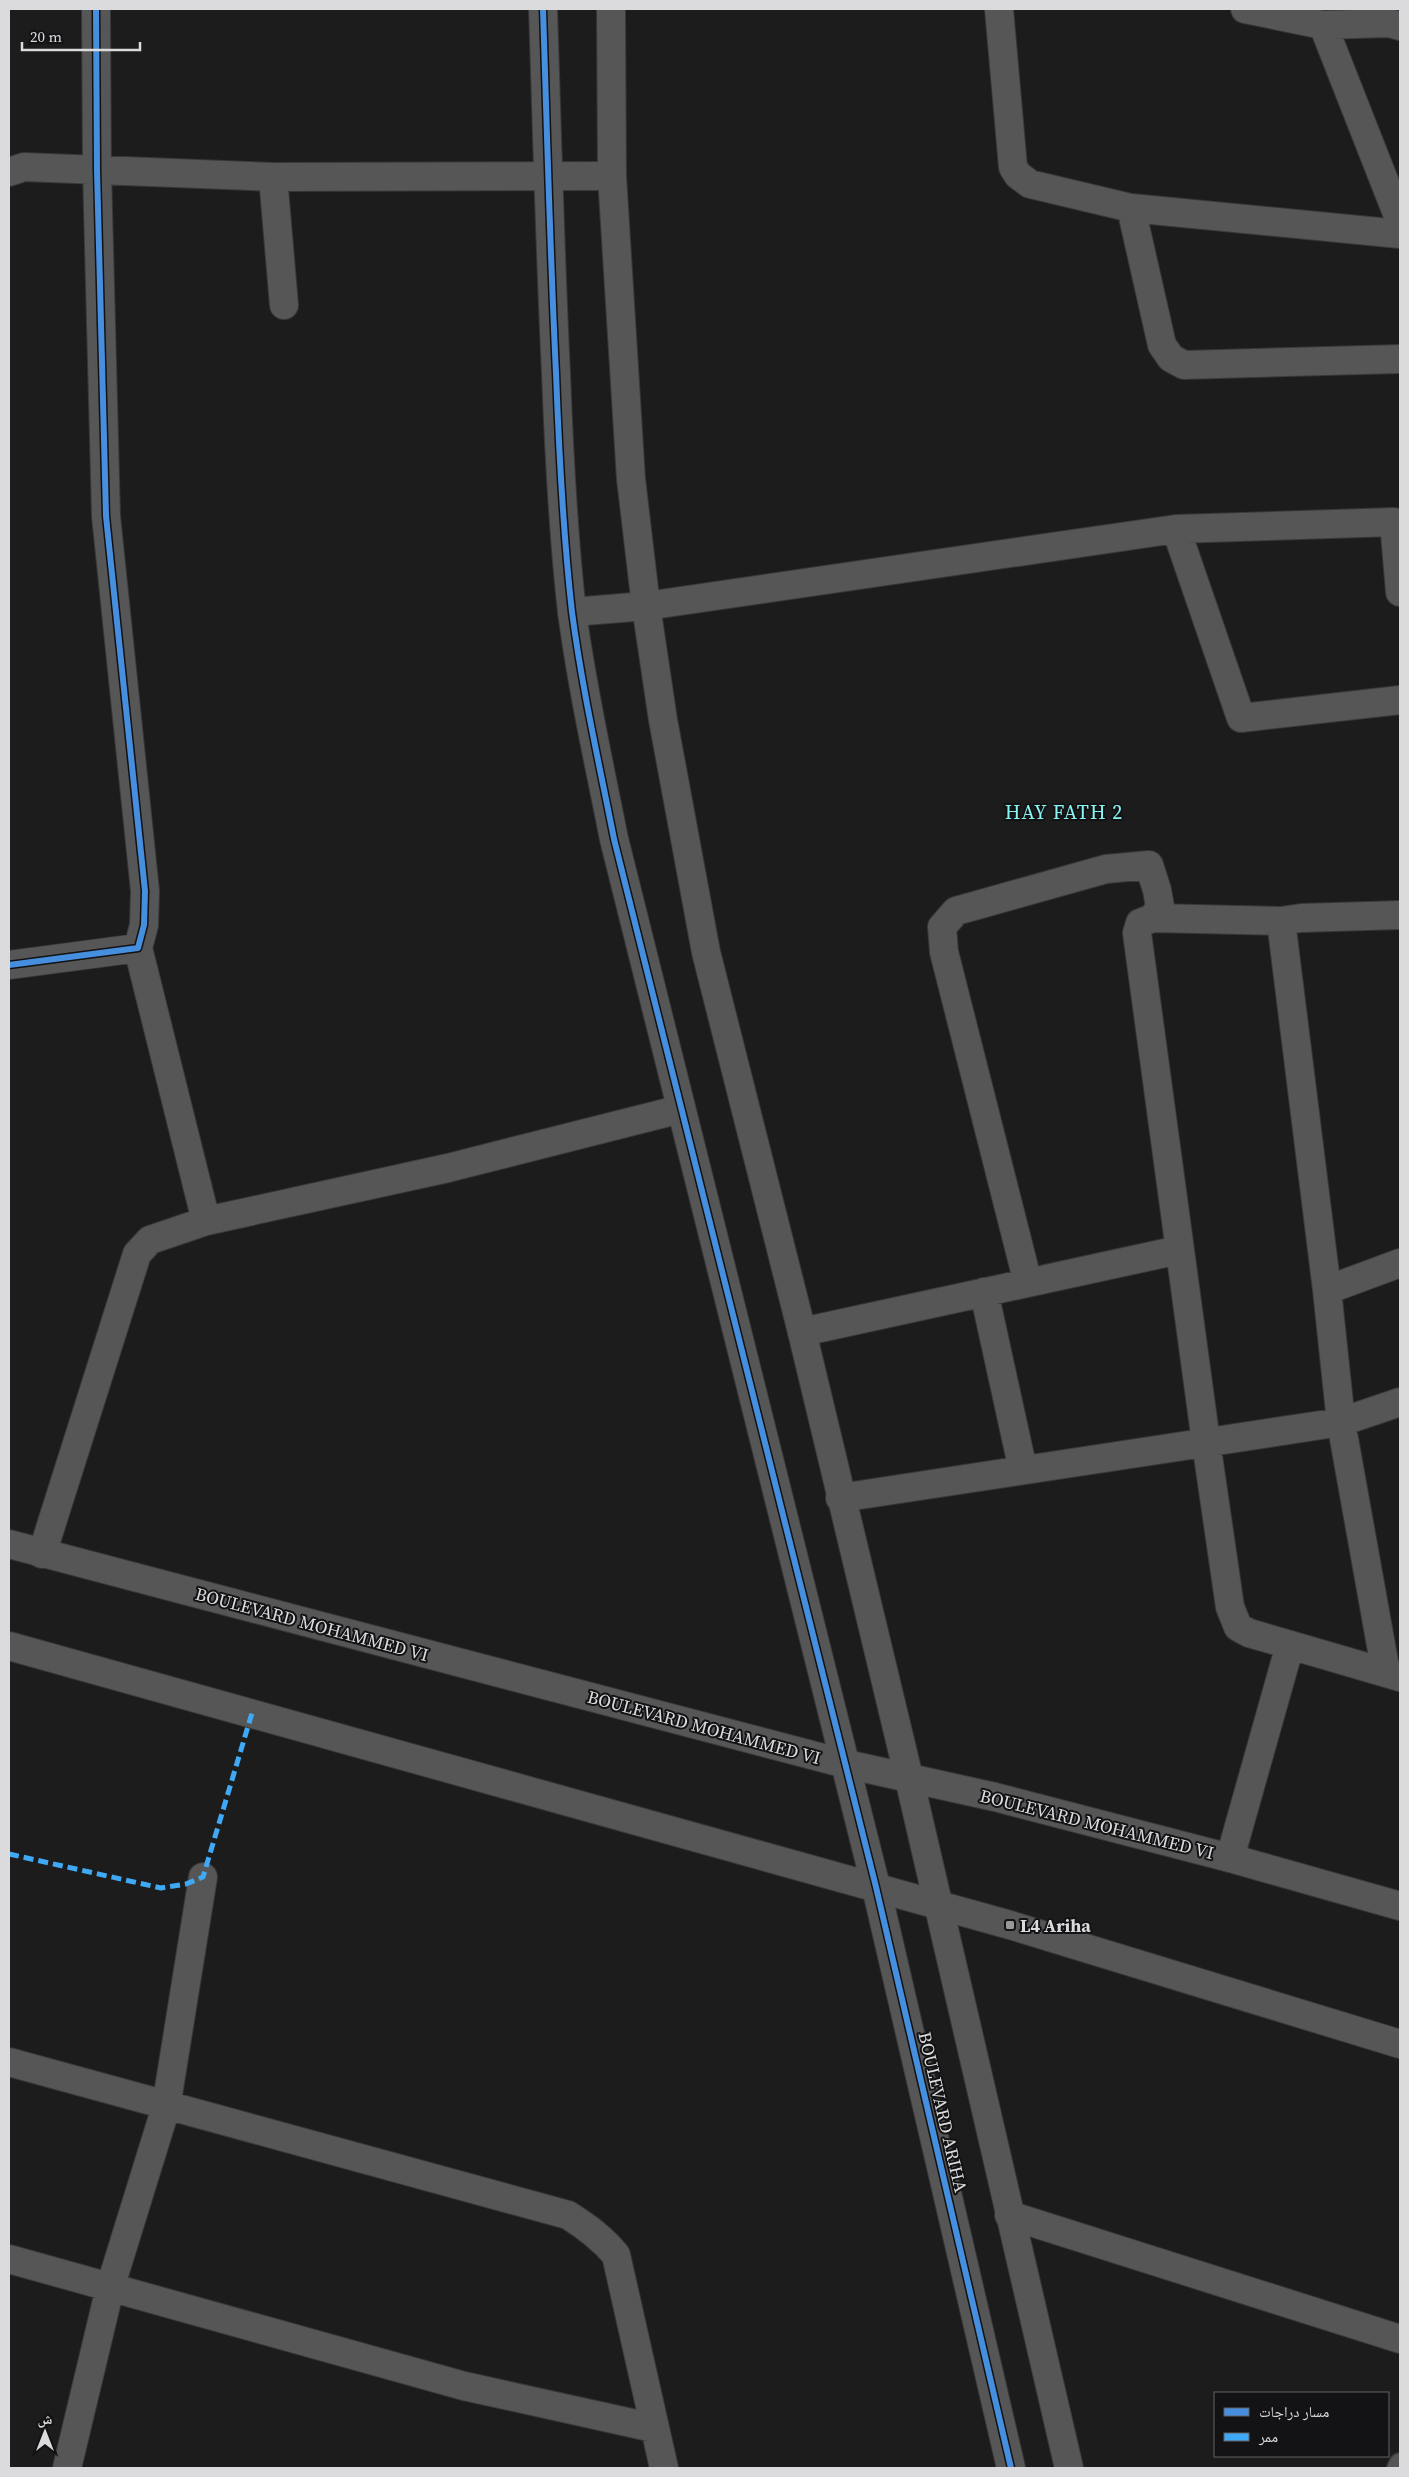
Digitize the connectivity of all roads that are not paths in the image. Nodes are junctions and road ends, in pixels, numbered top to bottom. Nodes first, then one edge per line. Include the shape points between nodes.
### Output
1 (96, 9) edge
2 (543, 9) edge
3 (610, 9) edge
4 (999, 9) edge
5 (1245, 9) edge
6 (1394, 19) edge
7 (1322, 25) junction
8 (97, 170) junction
9 (9, 172) edge
10 (612, 176) junction
11 (273, 177) junction
12 (549, 178) junction
13 (1131, 208) junction
14 (1400, 221) edge
15 (1400, 234) edge
16 (284, 305) dead end
17 (1400, 359) edge
18 (1176, 529) junction
19 (1400, 592) edge
20 (646, 606) junction
21 (572, 612) junction
22 (1400, 700) edge
23 (1400, 915) edge
24 (1152, 918) junction
25 (1281, 921) junction
26 (138, 948) junction
27 (9, 964) edge
28 (681, 1109) junction
29 (206, 1222) junction
30 (1179, 1250) junction
31 (1400, 1263) edge
32 (1028, 1283) junction
33 (1328, 1290) junction
34 (984, 1292) junction
35 (802, 1332) junction
36 (1400, 1402) edge
37 (1341, 1422) junction
38 (1206, 1442) junction
39 (1023, 1470) junction
40 (840, 1498) junction
41 (9, 1544) edge
42 (42, 1554) junction
43 (1290, 1645) junction
44 (9, 1646) edge
45 (1393, 1675) edge
46 (846, 1764) junction
47 (909, 1778) junction
48 (1230, 1858) junction
49 (203, 1877) dead end
50 (876, 1887) junction
51 (938, 1904) junction
52 (1400, 1906) edge
53 (1400, 2044) edge
54 (9, 2062) edge
55 (166, 2107) junction
56 (1009, 2214) junction
57 (9, 2258) edge
58 (110, 2288) junction
59 (1400, 2339) edge
60 (654, 2428) junction
61 (1400, 2464) edge
62 (67, 2468) edge
63 (664, 2468) edge
64 (1011, 2468) edge
65 (1069, 2468) edge
66 (1398, 2468) edge

1 - 8 street
2 - 12 street, BOULEVARD ARIHA
3 - 10 street
4 - 13 street via 1013,167 1018,175 1030,184
5 - 7 street
6 - 7 street
7 - 14 street
8 - 9 street via 24,167
8 - 11 street
8 - 26 street via 106,516 145,891 144,925
10 - 12 street
10 - 20 street via 631,479
11 - 12 street
11 - 16 street
12 - 21 street, BOULEVARD ARIHA via 548,225 559,451
13 - 15 street
13 - 17 street via 1162,345 1171,358 1184,365
18 - 19 street via 1394,522
18 - 20 street
18 - 22 street via 1241,718
20 - 21 street
20 - 35 street via 706,952
21 - 28 street, BOULEVARD ARIHA via 614,839
23 - 25 street
24 - 25 street
24 - 30 street via 1140,923 1137,933
24 - 32 street via 1160,907 1149,865 1106,869 956,911 942,927 944,952
25 - 33 street
26 - 27 street
26 - 29 street
28 - 29 street via 448,1168
28 - 46 street, BOULEVARD ARIHA
29 - 42 street via 150,1240 137,1254
30 - 32 street
30 - 38 street
31 - 33 street
32 - 34 street
33 - 37 street
34 - 35 street
34 - 39 street
35 - 40 street
36 - 37 street
37 - 38 street
37 - 45 street
38 - 39 street
38 - 43 street via 1230,1607 1238,1627
39 - 40 street
40 - 47 street
41 - 42 street, BOULEVARD MOHAMMED VI
42 - 46 street, BOULEVARD MOHAMMED VI
43 - 45 street
43 - 48 street
44 - 50 street
46 - 47 street, BOULEVARD MOHAMMED VI
46 - 50 street, BOULEVARD ARIHA
47 - 48 street, BOULEVARD MOHAMMED VI
47 - 51 street
48 - 52 street, BOULEVARD MOHAMMED VI
49 - 55 street
50 - 51 street
50 - 64 street, BOULEVARD ARIHA
51 - 53 street
51 - 56 street
54 - 55 street
55 - 58 street
55 - 60 street via 568,2215 591,2230 616,2256
56 - 59 street
56 - 65 street
57 - 58 street
58 - 60 street via 464,2386
58 - 62 street
60 - 63 street
61 - 66 lane

